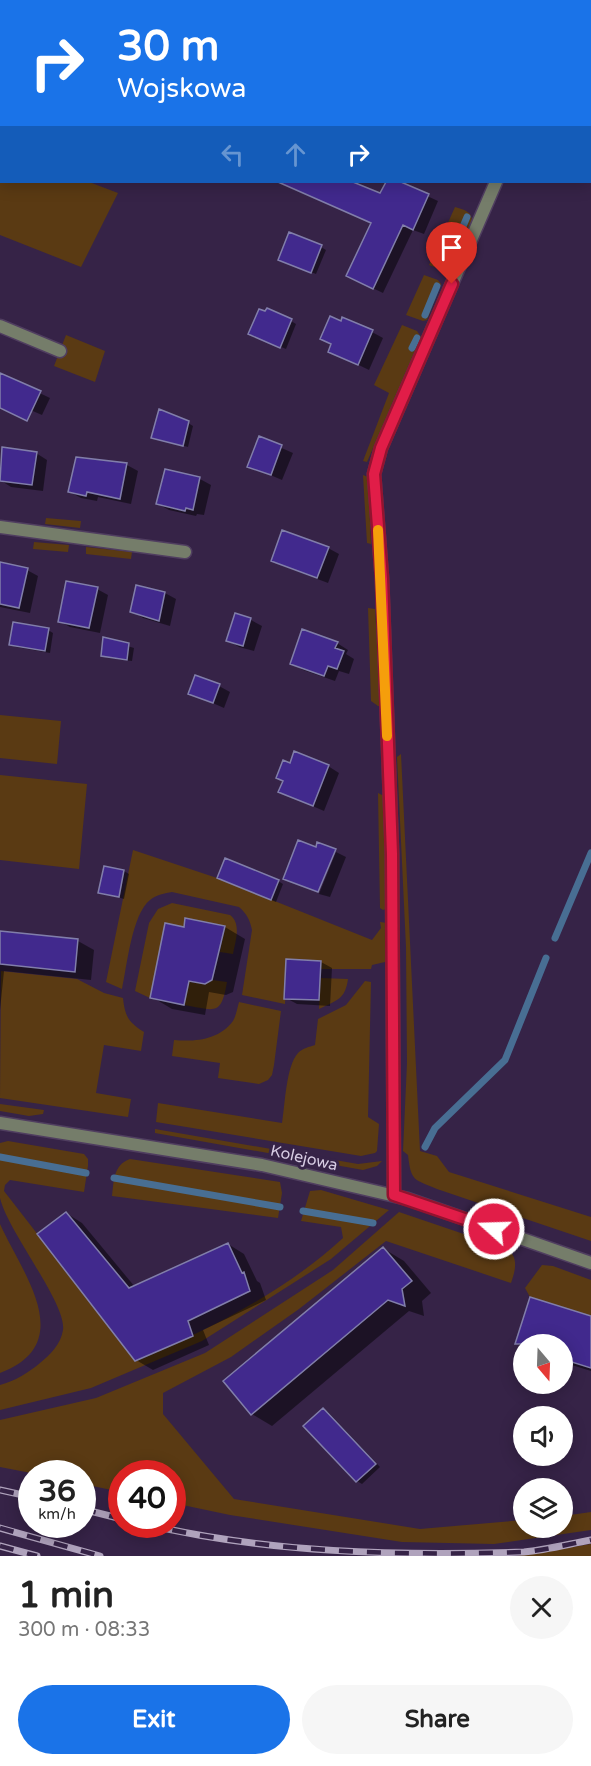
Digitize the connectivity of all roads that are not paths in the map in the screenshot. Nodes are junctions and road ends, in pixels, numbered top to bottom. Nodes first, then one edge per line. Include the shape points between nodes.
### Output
1 (496, 183) edge
2 (0, 326) edge
3 (60, 351) dead end
4 (0, 527) edge
5 (185, 552) dead end
6 (0, 1123) edge
7 (394, 1195) junction
8 (591, 1263) edge

1 - 7 street via 381,448 374,474 382,579 391,842
2 - 3 street
4 - 5 street
6 - 7 street, Kolejowa via 262,1165
7 - 8 street, Kolejowa

